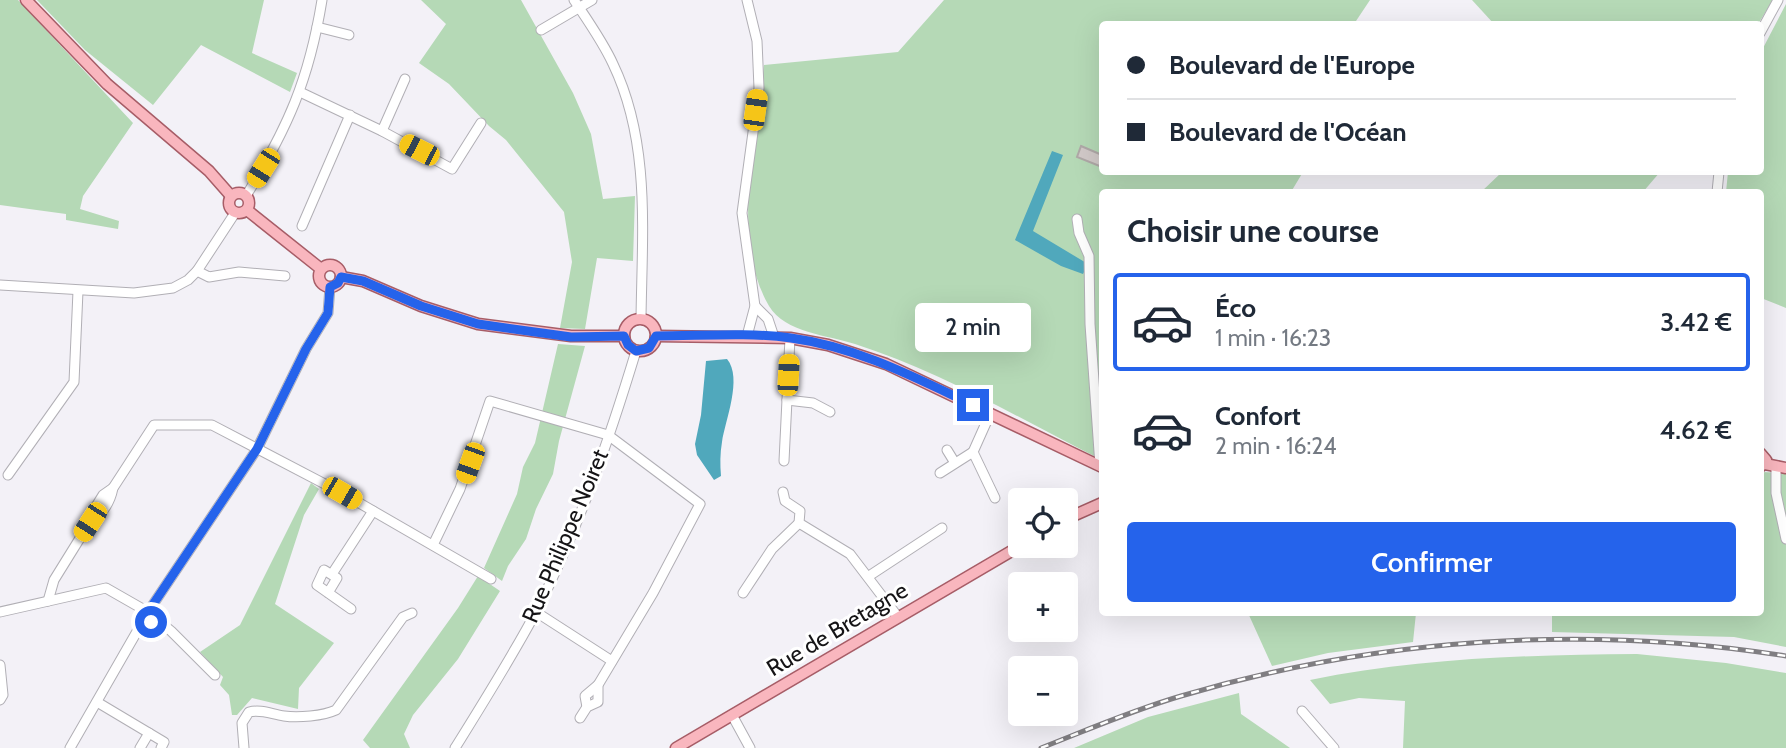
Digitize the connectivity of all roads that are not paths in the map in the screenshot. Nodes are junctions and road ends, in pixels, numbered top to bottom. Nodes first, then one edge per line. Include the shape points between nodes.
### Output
1 (26, 0) edge
2 (322, 0) edge
3 (592, 0) edge
4 (747, 0) edge
5 (1778, 0) edge
6 (577, 4) edge
7 (1764, 26) edge
8 (317, 27) junction
9 (541, 30) dead end
10 (349, 36) dead end
11 (405, 79) dead end
12 (300, 92) junction
13 (350, 115) junction
14 (481, 123) dead end
15 (382, 131) junction
16 (231, 196) junction
17 (246, 196) junction
18 (241, 211) junction
19 (1077, 219) dead end
20 (302, 226) dead end
21 (321, 269) junction
22 (197, 271) junction
23 (285, 276) dead end
24 (341, 277) junction
25 (0, 285) edge
26 (330, 287) junction
27 (78, 292) junction
28 (755, 306) junction
29 (641, 319) junction
30 (624, 336) junction
31 (656, 336) junction
32 (747, 336) junction
33 (774, 337) junction
34 (790, 338) junction
35 (636, 351) junction
36 (787, 400) junction
37 (830, 412) dead end
38 (990, 414) junction
39 (608, 435) junction
40 (1099, 440) edge
41 (257, 449) junction
42 (947, 450) dead end
43 (973, 452) junction
44 (784, 461) dead end
45 (1764, 462) edge
46 (955, 463) junction
47 (1099, 465) edge
48 (1781, 468) edge
49 (940, 473) dead end
50 (8, 475) dead end
51 (783, 492) dead end
52 (995, 498) dead end
53 (1099, 504) edge
54 (373, 511) junction
55 (1078, 514) edge
56 (799, 523) junction
57 (942, 528) dead end
58 (1786, 539) edge
59 (433, 545) junction
60 (1008, 553) edge
61 (869, 576) junction
62 (491, 579) dead end
63 (743, 593) dead end
64 (48, 601) junction
65 (152, 606) junction
66 (141, 608) junction
67 (351, 609) dead end
68 (0, 612) edge
69 (536, 612) junction
70 (412, 613) dead end
71 (898, 617) junction
72 (155, 618) junction
73 (143, 621) junction
74 (612, 660) junction
75 (0, 665) edge
76 (215, 676) dead end
77 (0, 701) edge
78 (97, 702) junction
79 (1302, 711) dead end
80 (732, 715) junction
81 (580, 718) dead end
82 (149, 733) junction
83 (70, 748) edge
84 (140, 748) edge
85 (161, 748) edge
86 (244, 748) edge
87 (455, 748) edge
88 (676, 748) edge
89 (750, 748) edge
90 (1334, 748) edge

1 - 16 main road via 107,84 209,171
2 - 8 street
3 - 6 street
4 - 28 street via 757,41 759,88 742,213
5 - 7 street
6 - 9 street
6 - 29 street via 613,65 628,104 639,155
8 - 10 street
8 - 12 street
11 - 15 street
12 - 13 street
12 - 17 street via 277,145
13 - 15 street
13 - 20 street
14 - 15 street via 452,169 440,167
16 - 17 main road
16 - 18 main road via 230,207
17 - 18 main road via 249,203
18 - 21 main road
18 - 22 street
19 - 40 street via 1089,256
21 - 24 main road via 334,266
21 - 26 main road via 319,279
22 - 23 street via 209,277 239,272
22 - 27 street via 183,284 162,291
24 - 26 main road
24 - 30 main road via 478,324 571,337
25 - 27 street
26 - 41 street via 328,313
27 - 50 street via 74,382
28 - 32 street
28 - 33 street via 768,319
29 - 30 main road via 628,324
29 - 31 main road via 654,326
30 - 35 main road
31 - 32 main road
31 - 35 main road via 649,348
32 - 33 main road
33 - 34 main road
34 - 36 street
34 - 38 main road via 886,364
35 - 39 street, Rue Philippe Noiret
36 - 37 street via 813,403
36 - 44 street
38 - 43 street
38 - 47 main road
39 - 59 street via 490,401 460,489
39 - 69 street, Rue Philippe Noiret via 587,498
39 - 74 street via 700,504
41 - 54 street
41 - 64 street via 212,425 154,425 113,488 103,495 54,580
41 - 65 street
42 - 46 street
43 - 46 street
43 - 52 street
45 - 48 main road
46 - 49 street
48 - 58 street via 1776,493
51 - 56 street via 785,501 800,511
53 - 55 main road
54 - 59 street
54 - 67 street via 332,574 324,570 317,585
56 - 61 street via 844,548
56 - 63 street via 772,549
57 - 61 street
59 - 62 street
60 - 71 main road, Rue de Bretagne
61 - 71 street
64 - 66 street via 106,588
64 - 68 street
65 - 66 street
65 - 72 street
66 - 73 street
69 - 74 street
69 - 87 street, Rue Philippe Noiret
70 - 86 street via 403,617 336,710 289,716 249,712 242,723
71 - 80 main road, Rue de Bretagne
72 - 73 street
72 - 76 street
73 - 78 street
74 - 81 street via 598,685 598,702 587,707
75 - 77 street
78 - 82 street
78 - 83 street
79 - 90 street
80 - 88 main road, Rue de Bretagne
80 - 89 street
82 - 84 street
82 - 85 street via 164,742

